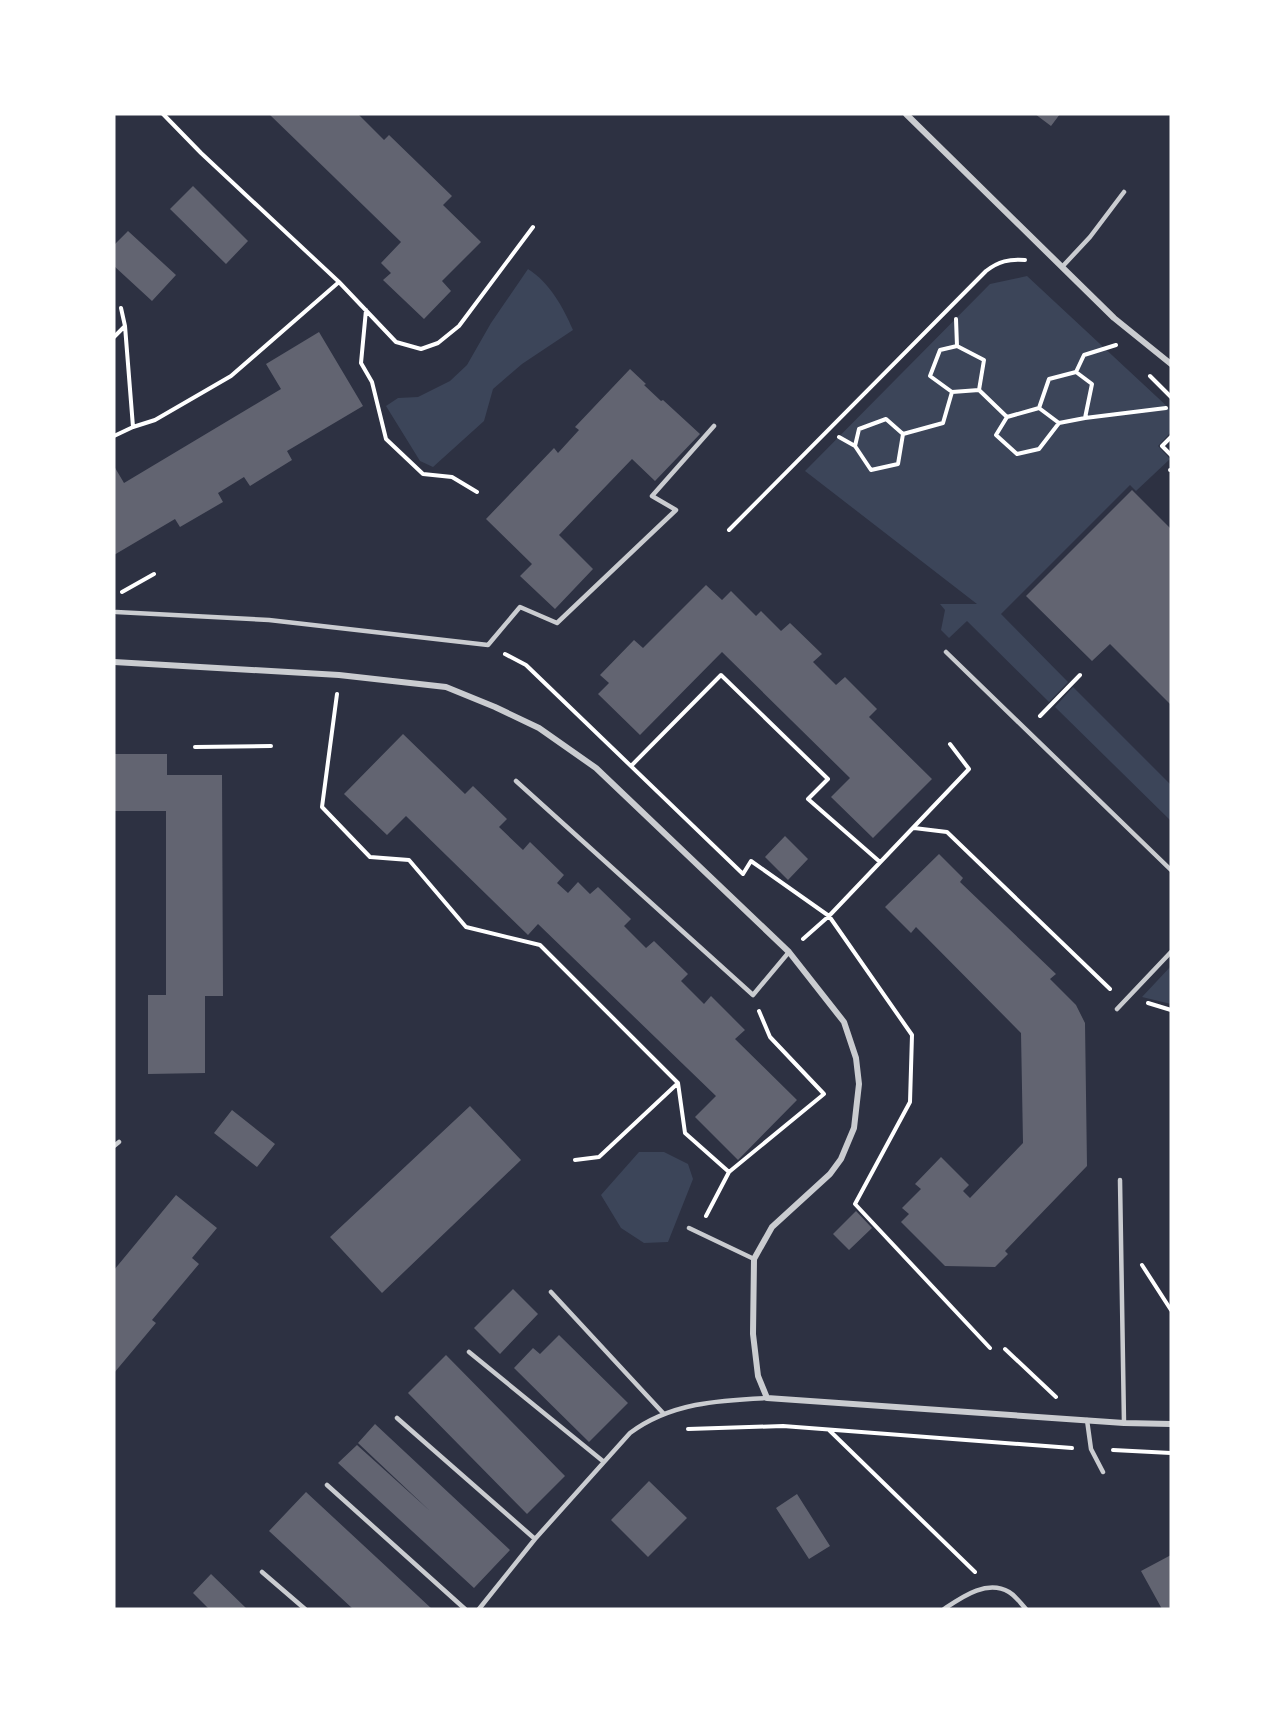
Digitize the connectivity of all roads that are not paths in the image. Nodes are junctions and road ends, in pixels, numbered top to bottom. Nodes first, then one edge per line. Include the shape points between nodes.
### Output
1 (906, 114) edge
2 (1124, 192) dead end
3 (1062, 267) junction
4 (1171, 364) edge
5 (714, 426) dead end
6 (116, 612) dead end
7 (946, 652) dead end
8 (114, 662) edge
9 (516, 781) dead end
10 (1171, 870) edge
11 (789, 952) junction
12 (1171, 952) edge
13 (1117, 1009) road end
14 (119, 1142) dead end
15 (114, 1146) edge
16 (1120, 1180) dead end
17 (689, 1228) dead end
18 (754, 1259) junction
19 (552, 1292) dead end
20 (469, 1353) dead end
21 (767, 1398) junction
22 (663, 1413) junction
23 (398, 1418) dead end
24 (1087, 1420) junction
25 (1124, 1423) junction
26 (1171, 1424) edge
27 (604, 1462) junction
28 (1103, 1472) dead end
29 (327, 1485) dead end
30 (535, 1539) junction
31 (262, 1572) dead end
32 (305, 1609) edge
33 (465, 1609) edge
34 (479, 1609) edge
35 (944, 1609) edge
36 (1026, 1609) edge

1 - 3 street
2 - 3 lane
3 - 4 street via 1114,318
5 - 6 lane via 652,496 676,510 557,623 520,607 488,645 269,620
7 - 10 lane
8 - 11 street via 339,675 446,687 495,706 539,728 596,768
9 - 11 lane via 753,995
11 - 18 street via 844,1022 856,1058 859,1084 854,1128 830,1174 772,1227
12 - 13 lane
14 - 15 lane
16 - 25 lane
17 - 18 lane
18 - 21 street via 753,1334 758,1376
19 - 22 lane
20 - 27 lane
21 - 22 lane via 730,1399
21 - 24 street
22 - 27 lane via 630,1432
23 - 30 lane
24 - 25 street
24 - 28 lane via 1092,1449
25 - 26 street
27 - 30 lane
29 - 33 lane
30 - 34 lane
31 - 32 lane
35 - 36 lane via 969,1593 991,1588 1009,1592

